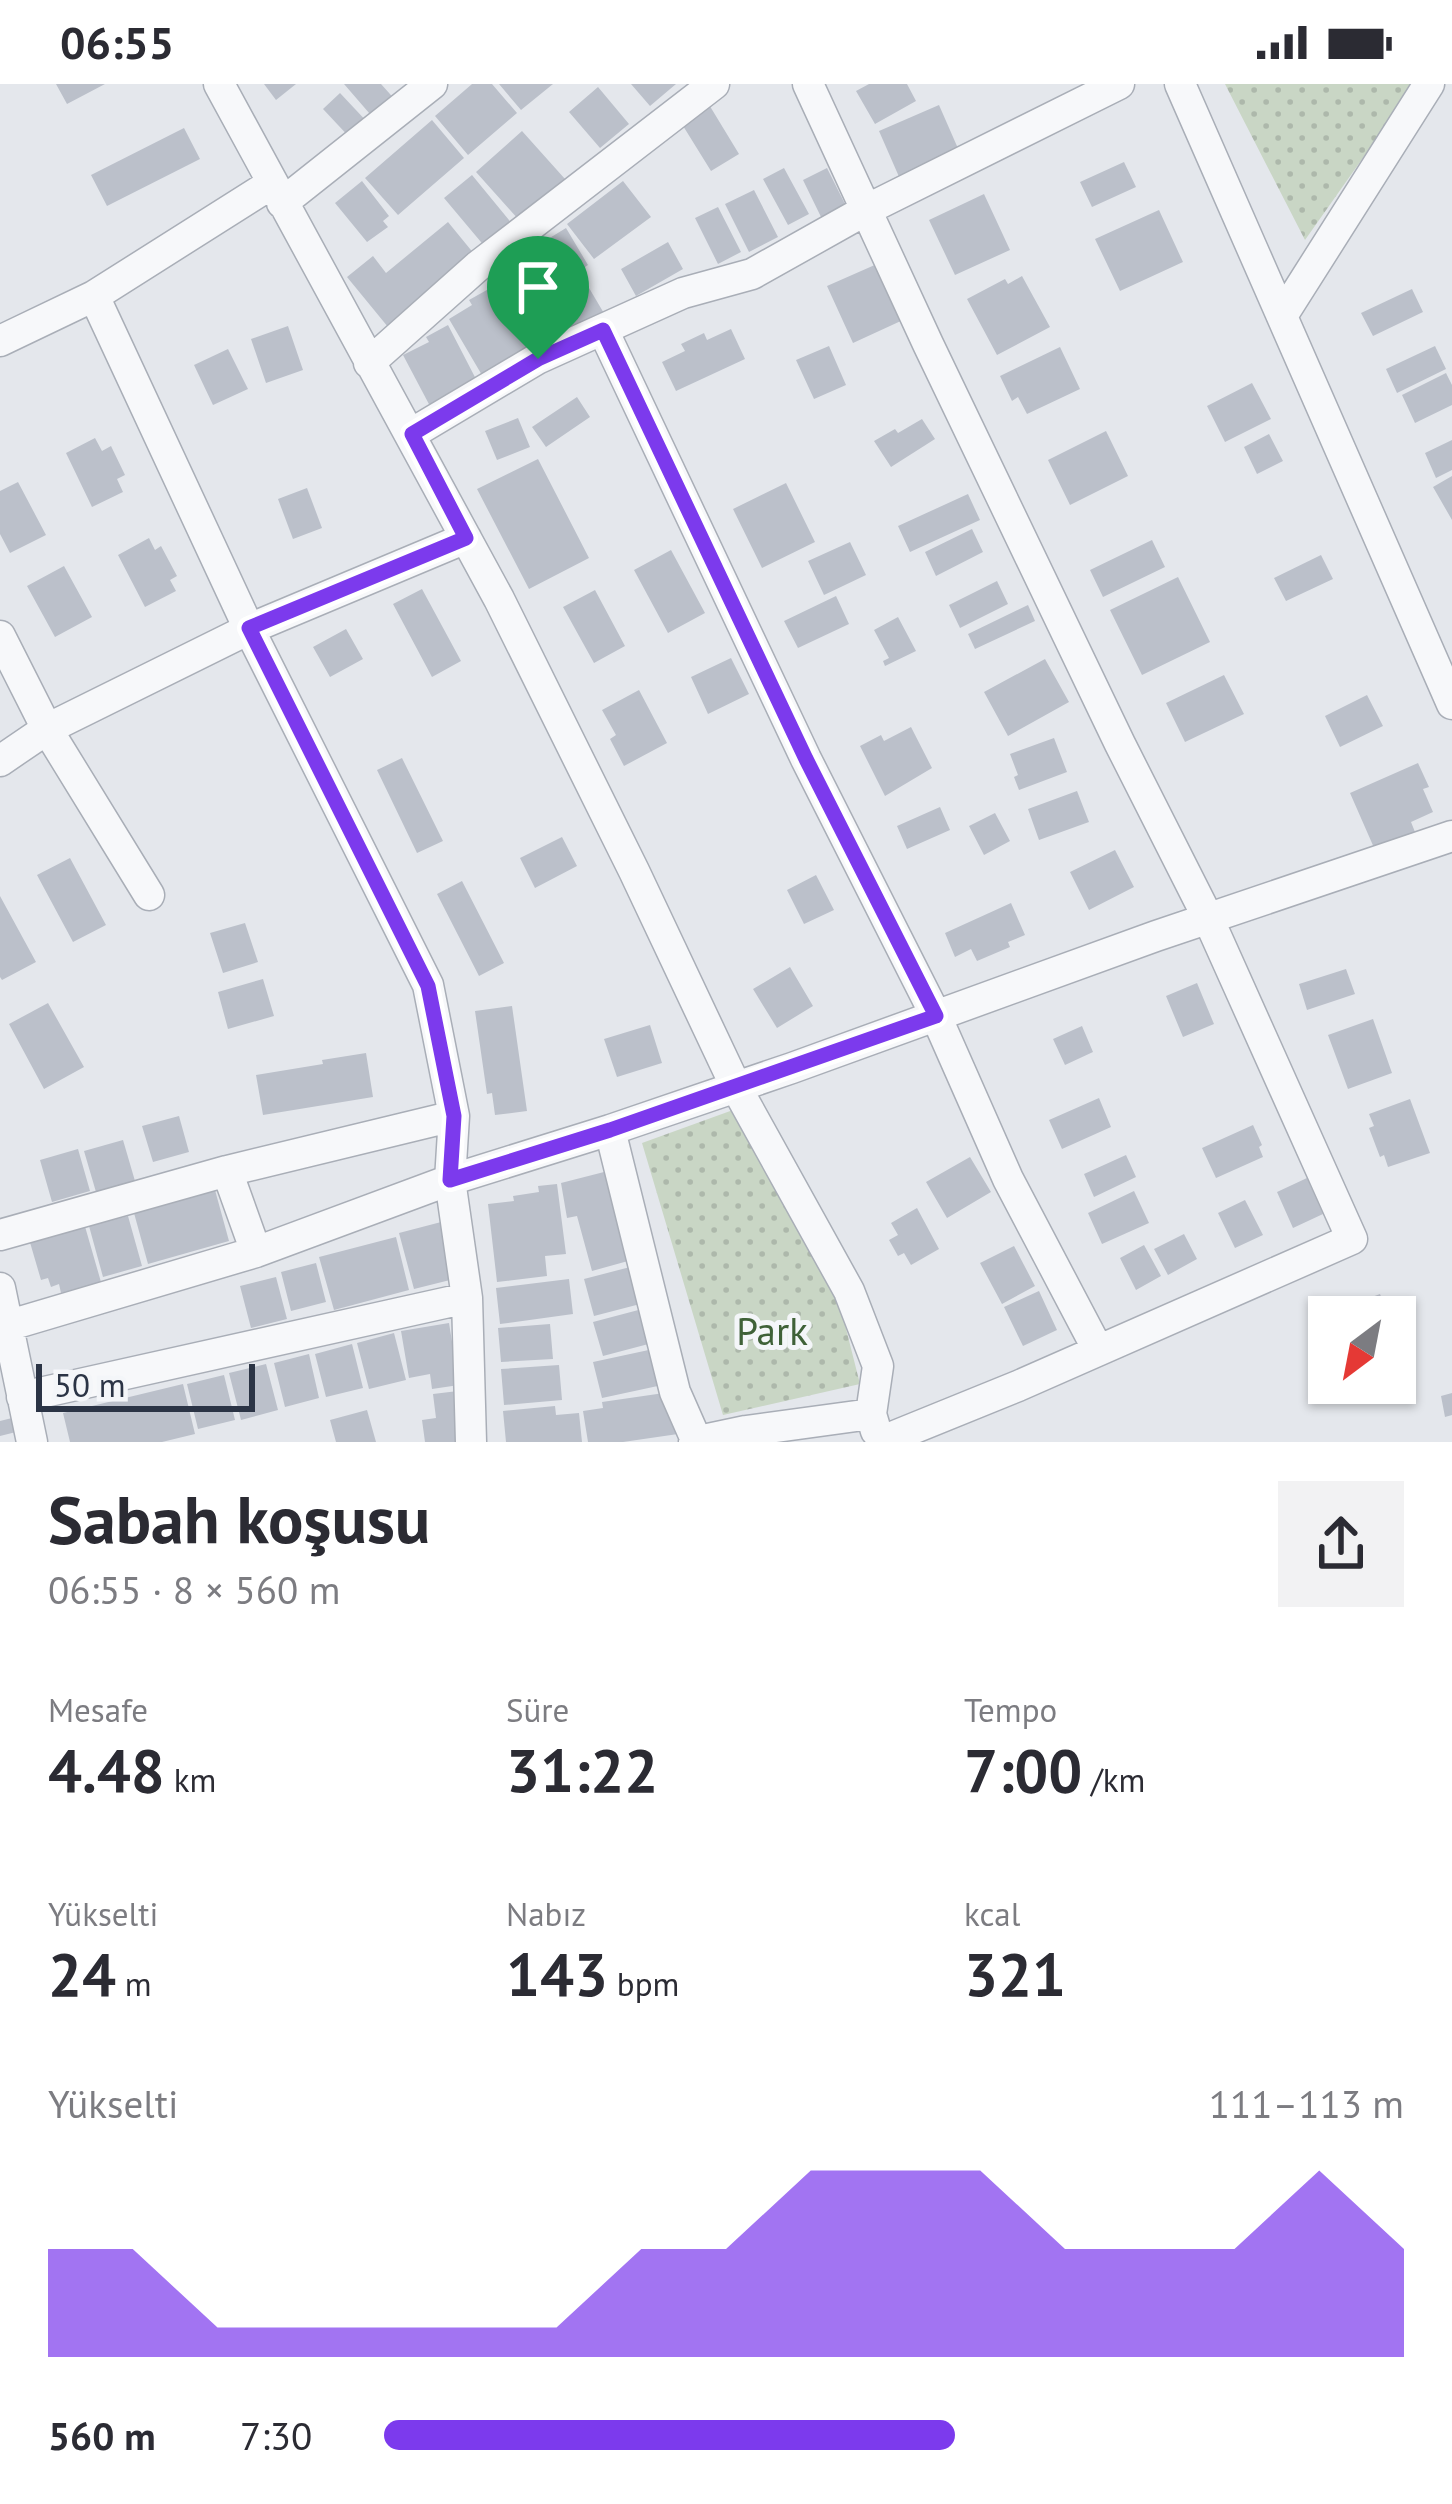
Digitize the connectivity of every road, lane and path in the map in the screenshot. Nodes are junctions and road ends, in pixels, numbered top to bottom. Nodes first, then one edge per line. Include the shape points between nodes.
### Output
1 (219, 84) edge
2 (432, 84) edge
3 (714, 84) edge
4 (808, 84) edge
5 (1120, 84) edge
6 (1180, 84) edge
7 (1429, 84) edge
8 (276, 193) junction
9 (866, 210) junction
10 (94, 296) junction
11 (1282, 316) junction
12 (603, 330) junction
13 (0, 341) edge
14 (369, 363) junction
15 (412, 434) junction
16 (466, 538) junction
17 (249, 628) junction
18 (0, 636) edge
19 (1452, 704) edge
20 (46, 728) junction
21 (0, 761) edge
22 (1452, 836) edge
23 (148, 895) dead end
24 (1208, 918) junction
25 (936, 1016) junction
26 (736, 1087) junction
27 (454, 1116) junction
28 (610, 1130) junction
29 (227, 1171) junction
30 (450, 1180) junction
31 (0, 1235) edge
32 (256, 1252) junction
33 (0, 1288) edge
34 (466, 1298) junction
35 (4, 1327) edge
36 (1098, 1351) junction
37 (22, 1397) junction
38 (877, 1433) edge
39 (32, 1442) edge
40 (471, 1442) edge
41 (696, 1442) edge

1 - 8 street
2 - 8 street
3 - 14 street via 478,266
4 - 9 street
5 - 9 street
6 - 11 street
7 - 11 street
8 - 10 street
8 - 14 street
9 - 12 street via 752,274 683,292
9 - 24 street
10 - 13 street
10 - 17 street
11 - 19 street
12 - 15 street
12 - 25 street
14 - 15 street
15 - 16 street
16 - 17 street
16 - 26 street
17 - 20 street
17 - 27 street via 428,986
18 - 20 street
20 - 21 street
20 - 23 street
22 - 24 street
24 - 25 street
24 - 36 street via 1352,1239
25 - 26 street
25 - 36 street via 1007,1179
26 - 28 street
26 - 38 street via 849,1291 878,1366
27 - 29 street
27 - 30 street
28 - 30 street
28 - 41 street via 675,1392
29 - 31 street
29 - 32 street
30 - 32 street
30 - 34 street
32 - 35 street
33 - 35 street
34 - 37 street
34 - 40 street
35 - 37 street
36 - 38 street
37 - 39 street
38 - 41 street via 746,1431

